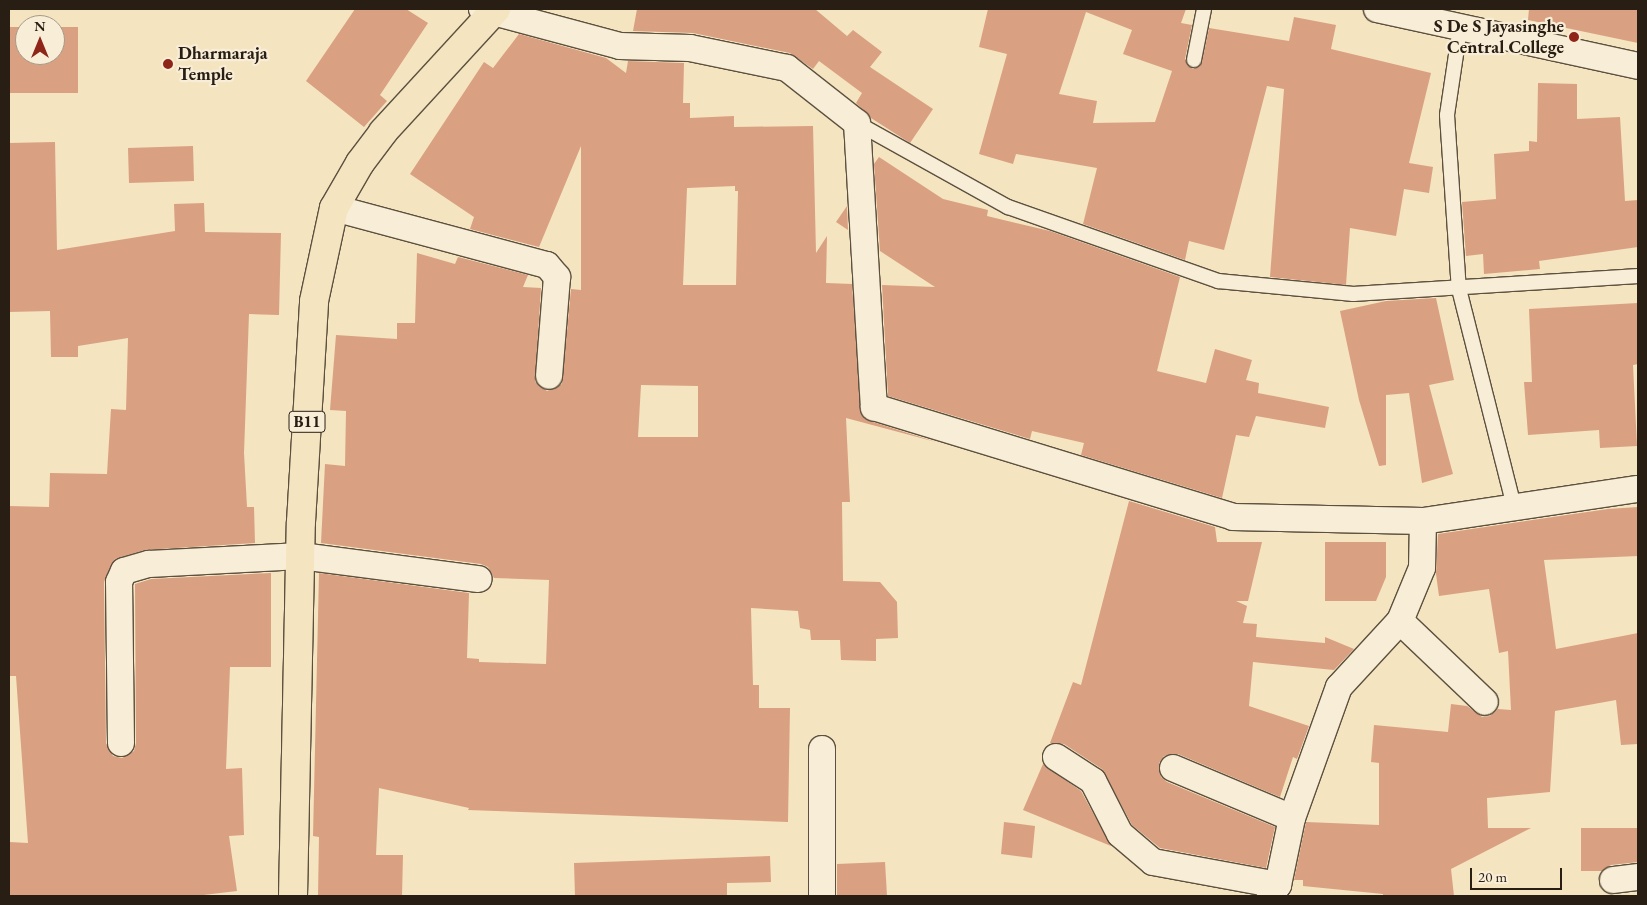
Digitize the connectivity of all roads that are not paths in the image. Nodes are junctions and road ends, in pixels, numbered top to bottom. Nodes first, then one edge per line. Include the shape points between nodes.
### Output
1 (1204, 9) edge
2 (1377, 9) edge
3 (491, 10) edge
4 (1460, 28) junction
5 (1194, 60) dead end
6 (1638, 66) edge
7 (857, 122) junction
8 (334, 208) junction
9 (1638, 276) edge
10 (1459, 289) junction
11 (549, 376) dead end
12 (1638, 490) edge
13 (1514, 507) junction
14 (1423, 521) junction
15 (301, 556) junction
16 (479, 579) dead end
17 (1400, 621) junction
18 (1485, 702) dead end
19 (121, 743) dead end
20 (822, 749) dead end
21 (1056, 757) dead end
22 (1173, 768) dead end
23 (1292, 818) junction
24 (1638, 877) edge
25 (1613, 880) dead end
26 (1274, 891) edge
27 (293, 896) edge
28 (822, 896) edge

1 - 5 lane
2 - 4 street
3 - 7 street via 620,46 690,48 787,68
3 - 8 main road, B11 via 383,132 360,163
4 - 6 street
4 - 10 lane via 1447,115
7 - 10 lane via 1008,207 1218,281 1353,294
7 - 14 street via 874,407 1233,517
8 - 11 street via 547,265 557,277
8 - 15 main road, B11 via 314,301
9 - 10 lane
10 - 13 lane
12 - 13 street
13 - 14 street
14 - 17 street via 1422,568
15 - 16 street
15 - 19 street via 149,564 124,571 119,582
15 - 27 main road, B11
17 - 18 street
17 - 23 street via 1339,687
20 - 28 street
21 - 26 street via 1093,781 1120,834 1154,862
22 - 23 street
23 - 26 street
24 - 25 street

